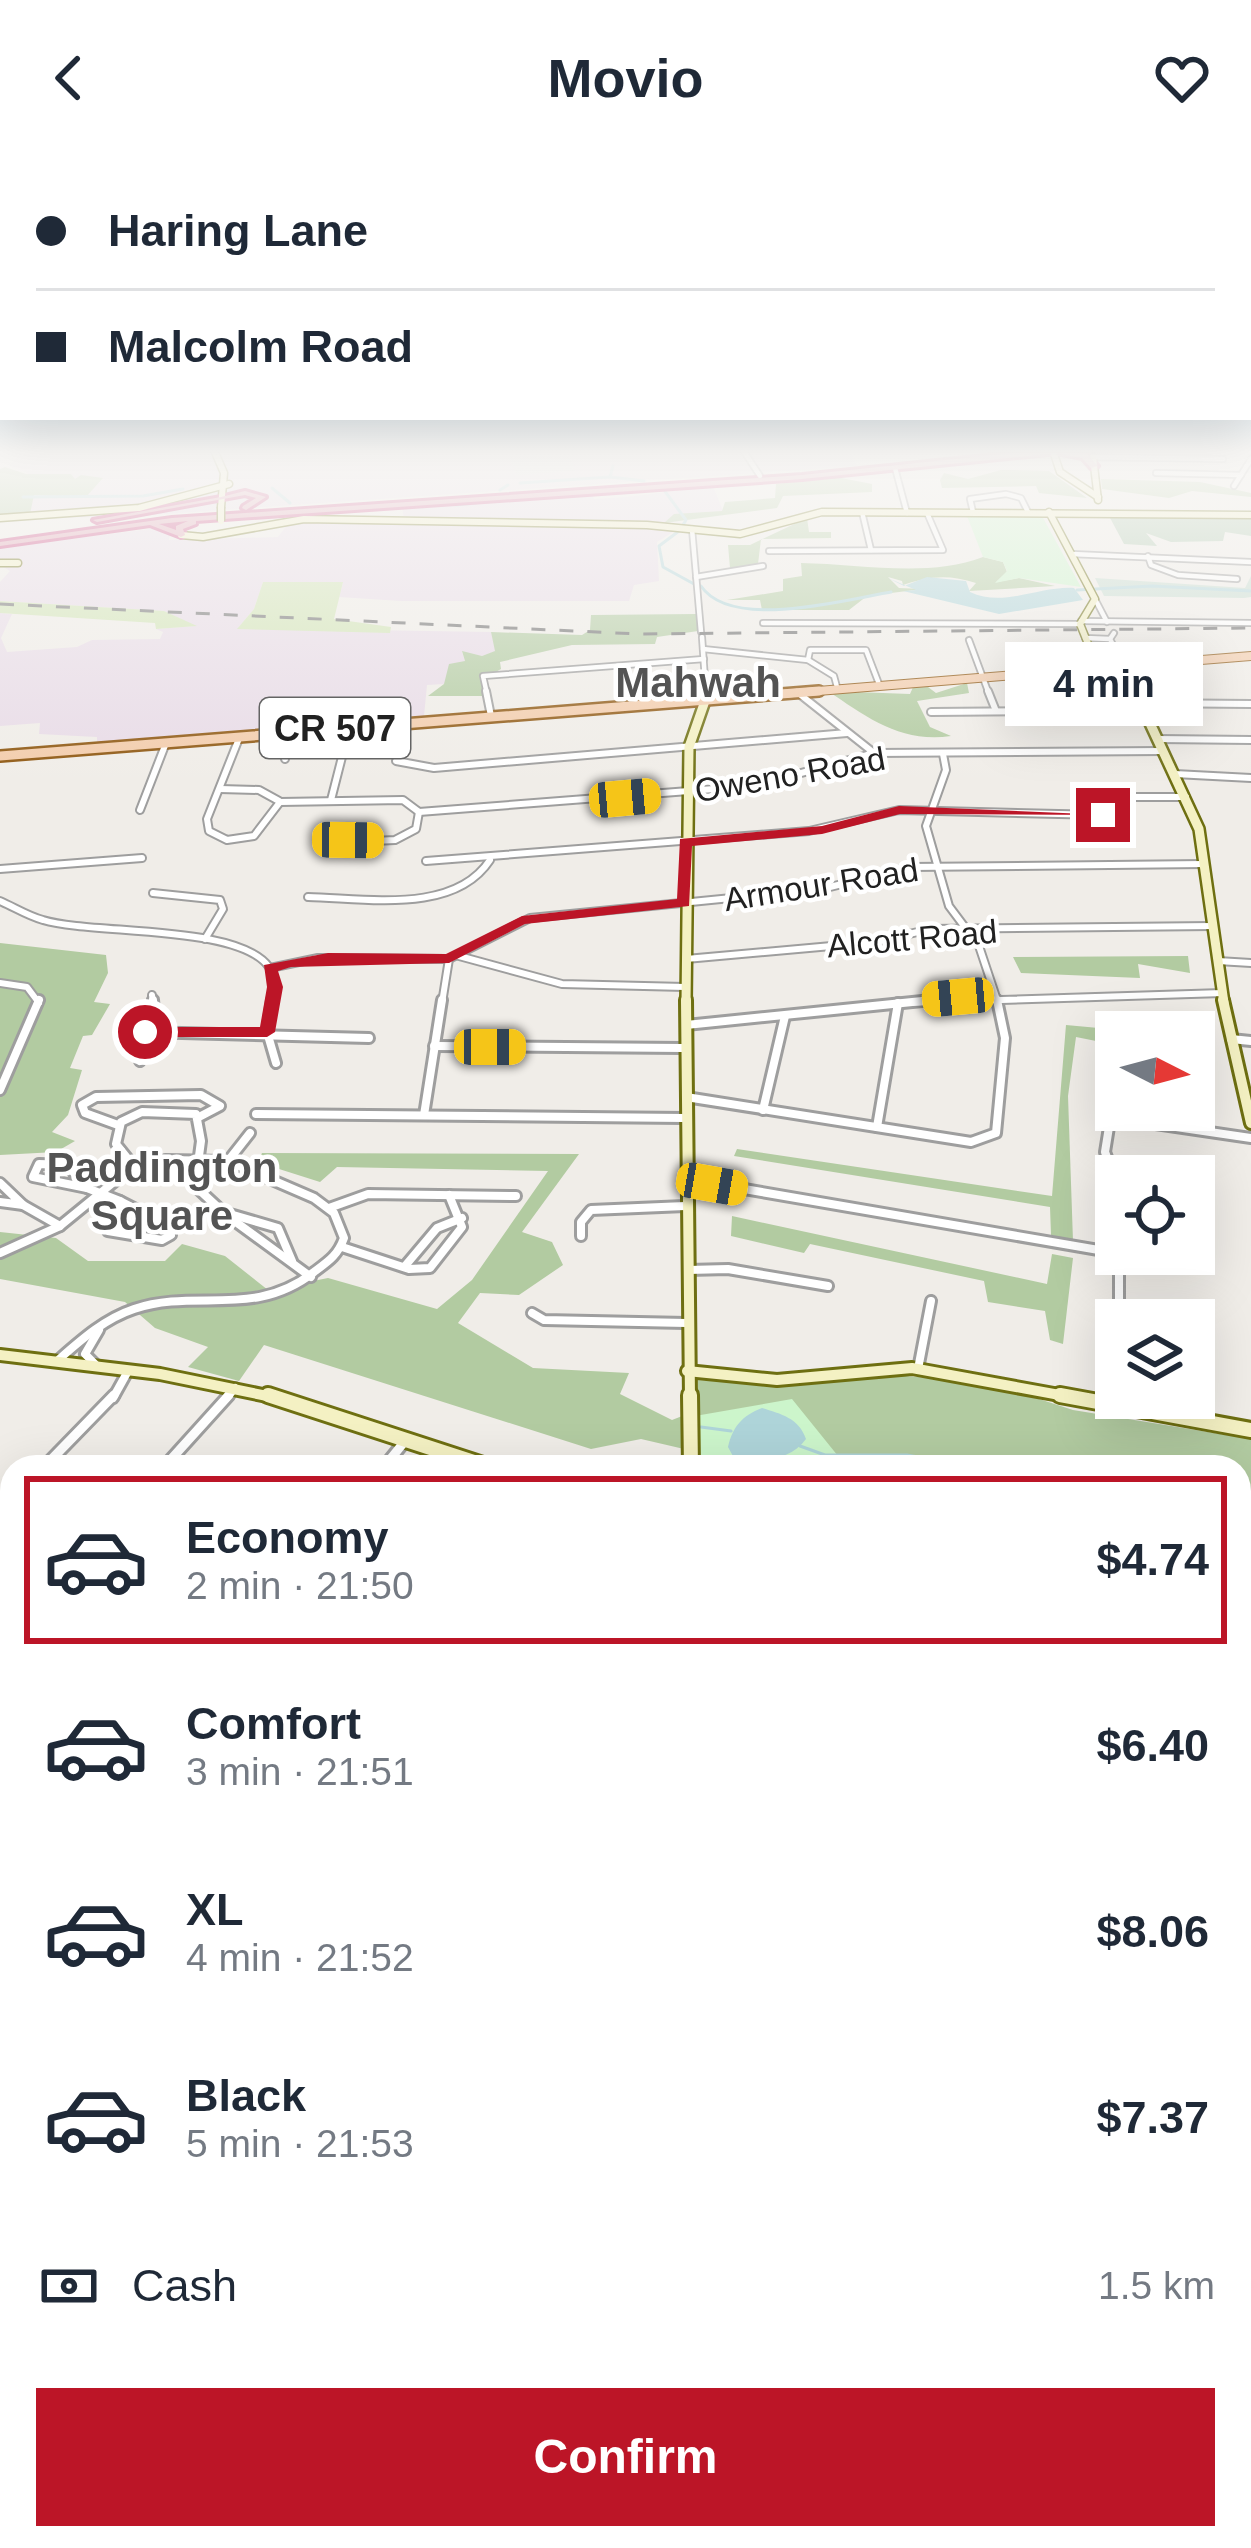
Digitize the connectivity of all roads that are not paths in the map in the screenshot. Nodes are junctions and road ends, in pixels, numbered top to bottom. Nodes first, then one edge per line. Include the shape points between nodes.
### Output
1 (694, 562) edge
2 (1076, 562) edge
3 (1150, 562) edge
4 (0, 563) edge
5 (17, 563) dead end
6 (763, 566) dead end
7 (695, 578) junction
8 (1237, 579) dead end
9 (1093, 592) junction
10 (1108, 622) junction
11 (1251, 622) edge
12 (763, 623) dead end
13 (1080, 623) junction
14 (1085, 638) junction
15 (969, 640) dead end
16 (703, 649) junction
17 (1250, 658) edge
18 (704, 659) junction
19 (808, 660) junction
20 (1123, 664) junction
21 (1097, 666) junction
22 (984, 675) junction
23 (879, 684) junction
24 (838, 687) junction
25 (796, 691) junction
26 (706, 698) junction
27 (1251, 704) edge
28 (1142, 706) junction
29 (996, 711) junction
30 (931, 712) dead end
31 (490, 716) junction
32 (340, 728) junction
33 (281, 733) junction
34 (847, 733) junction
35 (240, 736) junction
36 (1158, 739) junction
37 (1251, 740) edge
38 (166, 743) junction
39 (689, 747) junction
40 (1163, 751) junction
41 (875, 753) junction
42 (943, 754) junction
43 (0, 756) edge
44 (285, 759) dead end
45 (396, 761) dead end
46 (1175, 774) junction
47 (1251, 778) edge
48 (220, 789) junction
49 (687, 793) junction
50 (1186, 797) junction
51 (331, 800) junction
52 (280, 802) junction
53 (140, 810) dead end
54 (929, 810) junction
55 (419, 812) junction
56 (685, 842) junction
57 (330, 843) dead end
58 (142, 857) dead end
59 (490, 860) junction
60 (426, 862) dead end
61 (1204, 864) junction
62 (938, 867) junction
63 (0, 869) edge
64 (153, 893) dead end
65 (308, 897) dead end
66 (0, 901) edge
67 (684, 903) junction
68 (1213, 926) junction
69 (964, 928) junction
70 (206, 939) junction
71 (453, 957) junction
72 (685, 959) junction
73 (1218, 961) junction
74 (1251, 963) edge
75 (270, 968) junction
76 (0, 983) edge
77 (685, 987) junction
78 (1222, 993) junction
79 (152, 995) dead end
80 (995, 995) junction
81 (898, 1003) junction
82 (785, 1016) junction
83 (685, 1025) junction
84 (145, 1032) junction
85 (267, 1032) junction
86 (369, 1038) dead end
87 (1229, 1039) junction
88 (1251, 1041) edge
89 (434, 1046) junction
90 (683, 1048) junction
91 (140, 1061) dead end
92 (276, 1063) dead end
93 (0, 1090) edge
94 (684, 1096) junction
95 (154, 1100) junction
96 (763, 1110) junction
97 (152, 1111) junction
98 (256, 1114) dead end
99 (424, 1114) junction
100 (199, 1117) junction
101 (684, 1118) junction
102 (1251, 1123) edge
103 (118, 1125) junction
104 (877, 1127) junction
105 (1203, 1131) edge
106 (250, 1133) dead end
107 (1251, 1138) edge
108 (195, 1158) junction
109 (228, 1161) junction
110 (136, 1169) junction
111 (685, 1179) junction
112 (0, 1183) edge
113 (87, 1188) junction
114 (99, 1193) junction
115 (449, 1195) junction
116 (517, 1196) dead end
117 (120, 1201) junction
118 (0, 1202) edge
119 (23, 1205) junction
120 (685, 1206) junction
121 (329, 1208) junction
122 (228, 1215) junction
123 (462, 1218) junction
124 (60, 1226) junction
125 (581, 1237) dead end
126 (342, 1247) junction
127 (1095, 1250) edge
128 (0, 1253) edge
129 (292, 1261) junction
130 (404, 1268) junction
131 (686, 1270) junction
132 (311, 1277) junction
133 (829, 1286) dead end
134 (931, 1301) dead end
135 (532, 1313) dead end
136 (106, 1322) junction
137 (686, 1323) junction
138 (0, 1355) edge
139 (56, 1361) junction
140 (98, 1366) junction
141 (918, 1369) junction
142 (129, 1370) junction
143 (688, 1371) junction
144 (235, 1388) junction
145 (1095, 1400) edge
146 (1195, 1419) edge
147 (1251, 1430) edge
148 (405, 1441) junction
149 (56, 1455) edge
150 (175, 1455) edge
151 (394, 1455) edge
152 (450, 1455) edge
153 (692, 1455) edge

1 - 7 street
2 - 9 street
3 - 8 street via 1167,573
4 - 5 street
6 - 7 street
7 - 16 street
9 - 10 street
9 - 13 street
10 - 11 street
10 - 13 street
12 - 13 street
13 - 14 street
14 - 20 street via 1112,636
14 - 21 street
15 - 22 street
16 - 18 street
16 - 19 street
17 - 20 main road, CR 507
18 - 26 street
18 - 31 street via 483,676
19 - 23 street via 810,650 866,650
19 - 24 street
20 - 21 main road, CR 507
20 - 28 street
21 - 22 main road, CR 507
22 - 23 main road, CR 507
22 - 29 street
23 - 24 main road, CR 507
24 - 25 main road, CR 507
25 - 26 main road, CR 507
25 - 34 street
26 - 31 main road, CR 507
26 - 39 street
27 - 28 street
28 - 29 street
28 - 36 street
29 - 30 street
31 - 32 main road, CR 507
32 - 33 main road, CR 507
32 - 51 street via 343,753
33 - 35 main road, CR 507
33 - 44 street
34 - 39 street
34 - 41 street
35 - 38 main road, CR 507
35 - 48 street
36 - 37 street
36 - 40 street
38 - 43 main road, CR 507
38 - 53 street
39 - 45 street via 434,768
39 - 49 street
40 - 42 street, Oweno Road
40 - 46 street
41 - 42 street, Oweno Road
41 - 49 street, Oweno Road via 763,784
42 - 54 street via 946,770
46 - 47 street
46 - 50 street
48 - 52 street, Oweno Road via 259,790
48 - 52 street via 206,824 227,840 259,834
49 - 55 street, Oweno Road
49 - 56 street
50 - 54 street via 1108,797 1101,815
50 - 61 street
51 - 52 street, Oweno Road
51 - 55 street, Oweno Road via 408,801
54 - 56 street via 808,832
54 - 62 street
55 - 57 street via 416,829 401,839
56 - 59 street
56 - 67 street
58 - 63 street
59 - 60 street
59 - 65 street via 476,883 448,894
61 - 62 street, Armour Road
61 - 68 street
62 - 67 street, Armour Road
62 - 69 street
64 - 70 street via 220,900
66 - 70 street via 44,921
67 - 71 street, Armour Road via 522,920
67 - 72 street
68 - 69 street, Alcott Road
68 - 73 street
69 - 72 street, Alcott Road
69 - 80 street via 979,946
70 - 75 street via 242,947
71 - 75 street via 318,958
71 - 77 street via 551,983
71 - 89 street
72 - 77 street
73 - 74 street
73 - 78 street
75 - 85 street
76 - 93 street via 27,987 40,1000
77 - 83 street
78 - 80 street
78 - 87 street
79 - 84 street
80 - 81 street
80 - 104 street via 1006,1038 996,1133 970,1142
81 - 82 street
81 - 104 street
82 - 83 street
82 - 96 street
83 - 90 street
84 - 85 street
84 - 91 street
85 - 86 street
85 - 92 street
87 - 88 street
87 - 102 street
89 - 90 street
89 - 99 street
90 - 94 street
94 - 96 street
94 - 101 street
95 - 97 street
95 - 100 street via 206,1095 220,1106
95 - 103 street via 96,1097 82,1105
96 - 104 street
97 - 100 street
97 - 103 street
98 - 99 street
99 - 101 street
100 - 108 street
101 - 111 street
103 - 110 street via 116,1144
105 - 107 street
106 - 109 street
108 - 109 street
108 - 110 street
108 - 122 street via 193,1188
109 - 121 street
110 - 114 street
111 - 120 street
111 - 127 street
112 - 119 street
113 - 113 street via 68,1165 33,1166 33,1177
113 - 114 street
114 - 117 street
114 - 124 street
115 - 116 street
115 - 121 street via 368,1194
115 - 123 street
117 - 117 street via 103,1220 107,1231 171,1235 170,1227
118 - 119 street
119 - 124 street
120 - 125 street via 591,1210
120 - 131 street
121 - 126 street
122 - 129 street via 250,1241
122 - 129 street via 278,1228
123 - 130 street via 431,1233
123 - 130 street via 430,1268
124 - 128 street
126 - 130 street
126 - 132 street
129 - 132 street
131 - 133 street
131 - 137 street
132 - 136 street via 264,1299 150,1304
134 - 141 street
135 - 137 street via 544,1320
136 - 139 street
136 - 140 street via 85,1354
137 - 143 street
138 - 139 street
139 - 140 street
140 - 142 street
141 - 143 street via 777,1379
141 - 145 street
142 - 144 street
142 - 149 street
143 - 153 street
144 - 148 street
144 - 150 street
146 - 147 street
148 - 151 street
148 - 152 street

